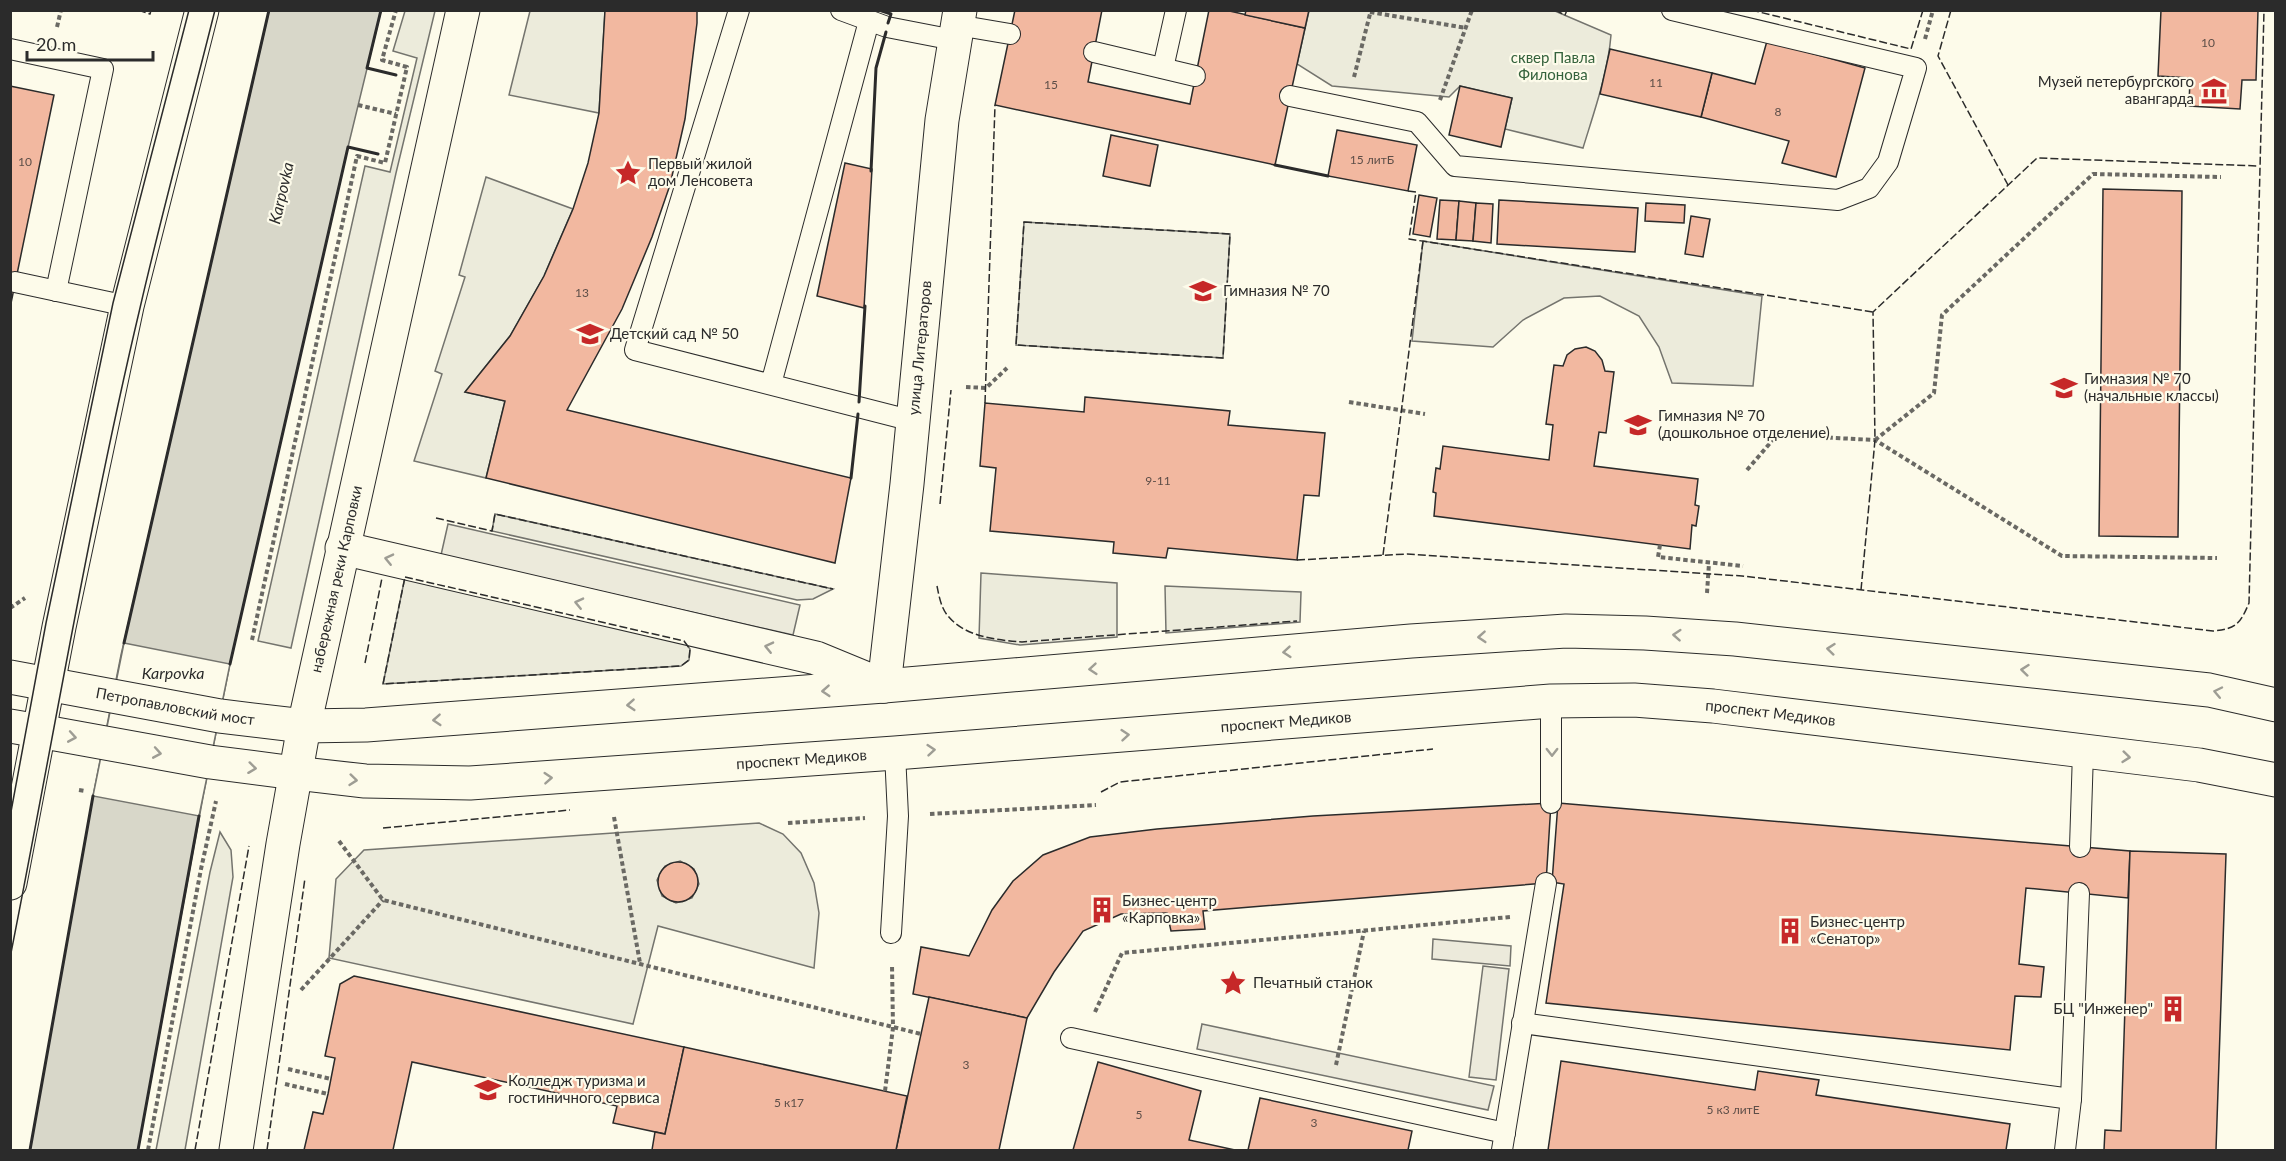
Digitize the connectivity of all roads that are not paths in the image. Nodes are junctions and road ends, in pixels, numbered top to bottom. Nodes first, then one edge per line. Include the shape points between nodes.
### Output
1 (202, 10) edge
2 (463, 10) edge
3 (739, 10) edge
4 (841, 10) edge
5 (1176, 10) edge
6 (1672, 10) edge
7 (869, 21) junction
8 (957, 25) edge
9 (1010, 34) dead end
10 (10, 49) edge
11 (1094, 52) dead end
12 (1163, 68) junction
13 (1195, 76) dead end
14 (1290, 96) dead end
15 (15, 282) dead end
16 (56, 291) junction
17 (127, 306) junction
18 (771, 384) junction
19 (913, 421) junction
20 (342, 548) junction
21 (10, 677) edge
22 (48, 683) junction
23 (884, 686) junction
24 (1551, 701) junction
25 (2276, 705) edge
26 (304, 726) junction
27 (25, 728) edge
28 (2084, 752) junction
29 (896, 753) junction
30 (295, 773) junction
31 (2276, 780) edge
32 (1551, 803) dead end
33 (2080, 847) dead end
34 (10, 883) edge
35 (1546, 883) dead end
36 (2079, 893) dead end
37 (891, 933) road end
38 (1522, 1023) junction
39 (1076, 1040) road end
40 (2071, 1099) junction
41 (1503, 1142) edge
42 (236, 1150) edge
43 (2065, 1150) edge

1 - 17 main road
2 - 20 main road, набережная реки Карповки
3 - 18 lane via 635,350
4 - 7 lane
5 - 12 lane
6 - 14 lane via 1916,68 1888,162 1869,188 1838,200 1455,166 1417,122
7 - 8 lane via 887,27
7 - 18 lane
8 - 9 lane
8 - 19 main road, улица Литераторов via 942,120
10 - 16 lane via 104,69
11 - 12 lane
12 - 13 lane
15 - 16 lane
16 - 17 lane
17 - 22 main road
18 - 19 lane
19 - 23 main road, улица Литераторов
23 -> 20 main road via 816,658
20 - 26 main road, набережная реки Карповки
21 - 22 main road, Петропавловский мост
22 - 26 main road, Петропавловский мост via 220,716
22 - 27 main road
25 -> 23 main road via 2209,690 1735,639 1566,631
23 -> 26 main road via 366,725
24 - 28 main road, проспект Медиков via 1634,700 1713,706
29 -> 24 main road, проспект Медиков
24 -> 32 lane
26 - 30 main road, набережная реки Карповки
27 -> 30 main road via 210,762
27 - 34 main road
28 -> 31 main road, проспект Медиков via 2199,765
28 - 33 lane
30 -> 29 main road, проспект Медиков via 365,781 470,783
29 - 37 lane via 898,816
30 - 42 main road, набережная реки Карповки
35 - 38 lane
36 - 40 lane
38 - 40 lane
38 - 41 lane
39 - 41 lane via 1329,1095
40 - 43 lane

